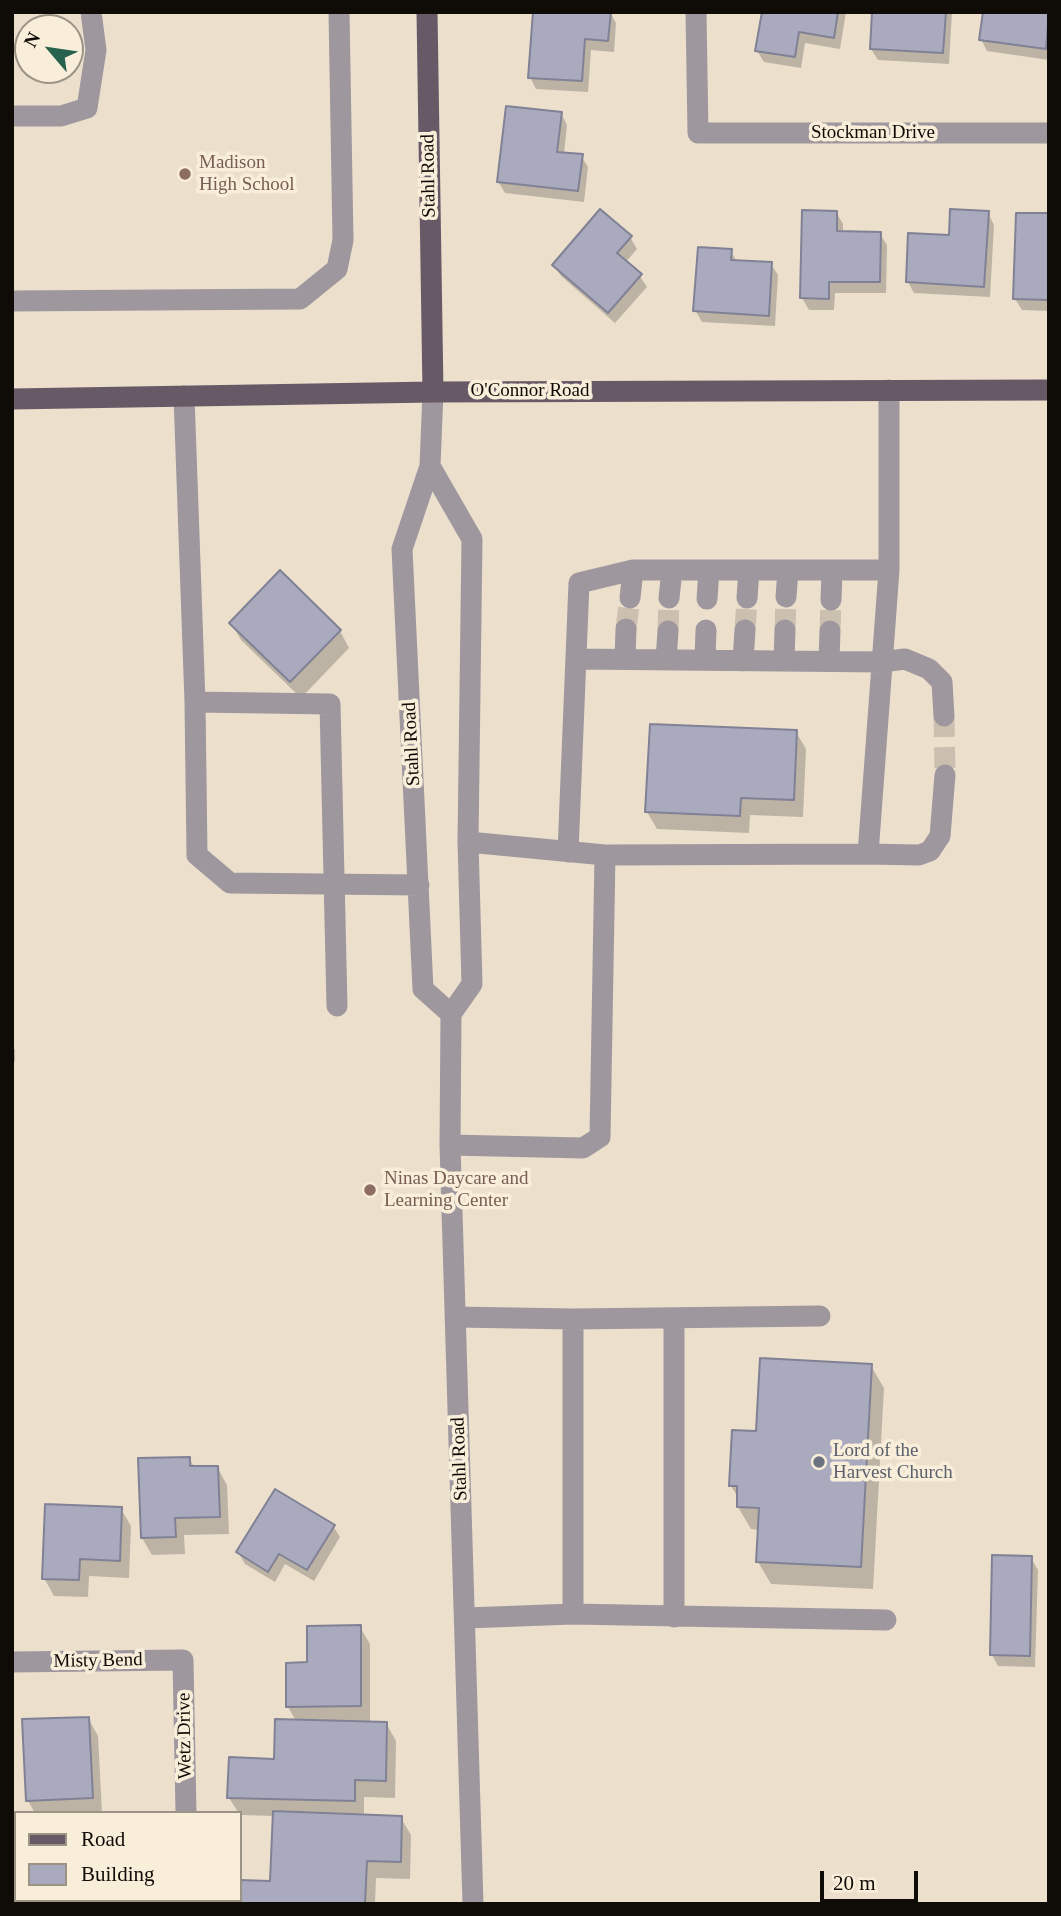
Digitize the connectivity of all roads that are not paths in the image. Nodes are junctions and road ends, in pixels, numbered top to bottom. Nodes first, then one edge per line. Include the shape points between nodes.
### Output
1 (91, 12) edge
2 (339, 12) edge
3 (427, 12) edge
4 (696, 12) edge
5 (12, 116) edge
6 (1049, 133) edge
7 (12, 301) edge
8 (889, 390) junction
9 (1049, 390) edge
10 (433, 392) junction
11 (184, 396) junction
12 (12, 399) edge
13 (430, 466) junction
14 (632, 570) junction
15 (672, 570) junction
16 (709, 570) junction
17 (749, 570) junction
18 (788, 570) junction
19 (889, 570) junction
20 (832, 571) junction
21 (786, 597) tunnel mouth
22 (630, 598) tunnel mouth
23 (670, 598) tunnel mouth
24 (747, 598) tunnel mouth
25 (706, 599) dead end
26 (831, 600) tunnel mouth
27 (626, 629) tunnel mouth
28 (706, 630) dead end
29 (746, 630) tunnel mouth
30 (785, 630) tunnel mouth
31 (667, 631) tunnel mouth
32 (830, 631) tunnel mouth
33 (576, 659) junction
34 (625, 659) junction
35 (666, 660) junction
36 (705, 660) junction
37 (743, 661) junction
38 (784, 661) junction
39 (829, 662) junction
40 (882, 662) junction
41 (195, 702) junction
42 (944, 716) tunnel mouth
43 (945, 775) tunnel mouth
44 (468, 842) junction
45 (568, 852) junction
46 (868, 854) junction
47 (604, 855) junction
48 (335, 883) junction
49 (419, 885) junction
50 (337, 1006) dead end
51 (451, 1014) junction
52 (450, 1145) junction
53 (820, 1316) dead end
54 (455, 1317) junction
55 (674, 1318) junction
56 (573, 1319) junction
57 (573, 1614) junction
58 (674, 1617) junction
59 (466, 1618) junction
60 (886, 1620) dead end
61 (183, 1660) joint
62 (12, 1662) edge
63 (187, 1811) edge
64 (473, 1904) edge

1 - 5 street via 96,50 87,108 61,116
2 - 7 street via 343,240 337,269 300,299
3 - 10 main road, Stahl Road
4 - 6 street, Stockman Drive via 698,133
8 - 9 main road, O'Connor Road
8 - 10 main road, O'Connor Road
8 - 19 street
10 - 11 main road, O'Connor Road
10 - 13 street, Stahl Road
11 - 12 main road, O'Connor Road
11 - 41 street
13 - 44 street via 472,540
13 - 49 street, Stahl Road via 402,549
14 - 15 street
14 - 22 street
14 - 33 street via 579,583
15 - 16 street
15 - 23 street
16 - 17 street
16 - 25 street
17 - 18 street
17 - 24 street
18 - 20 street
18 - 21 street
19 - 20 street
19 - 40 street
20 - 26 street
27 - 34 street
28 - 36 street
29 - 37 street
30 - 38 street
31 - 35 street
32 - 39 street
33 - 34 street
33 - 45 street
34 - 35 street
35 - 36 street
36 - 37 street
37 - 38 street
38 - 39 street
39 - 40 street
40 - 42 street via 905,659 929,669 942,682
40 - 46 street
41 - 48 street via 197,855 230,883
41 - 48 street via 330,704
43 - 46 street via 940,836 930,851
44 - 45 street
44 - 51 street via 472,984
45 - 47 street
46 - 47 street
47 - 52 street via 600,1137 583,1148
48 - 49 street
48 - 50 street
49 - 51 street, Stahl Road via 423,989
51 - 52 street, Stahl Road
52 - 54 street, Stahl Road
53 - 55 street
54 - 56 street
54 - 59 street, Stahl Road
55 - 56 street
55 - 58 street
56 - 57 street
57 - 58 street
57 - 59 street
58 - 60 street
59 - 64 street, Stahl Road
61 - 62 street, Misty Bend
61 - 63 street, Wetz Drive

